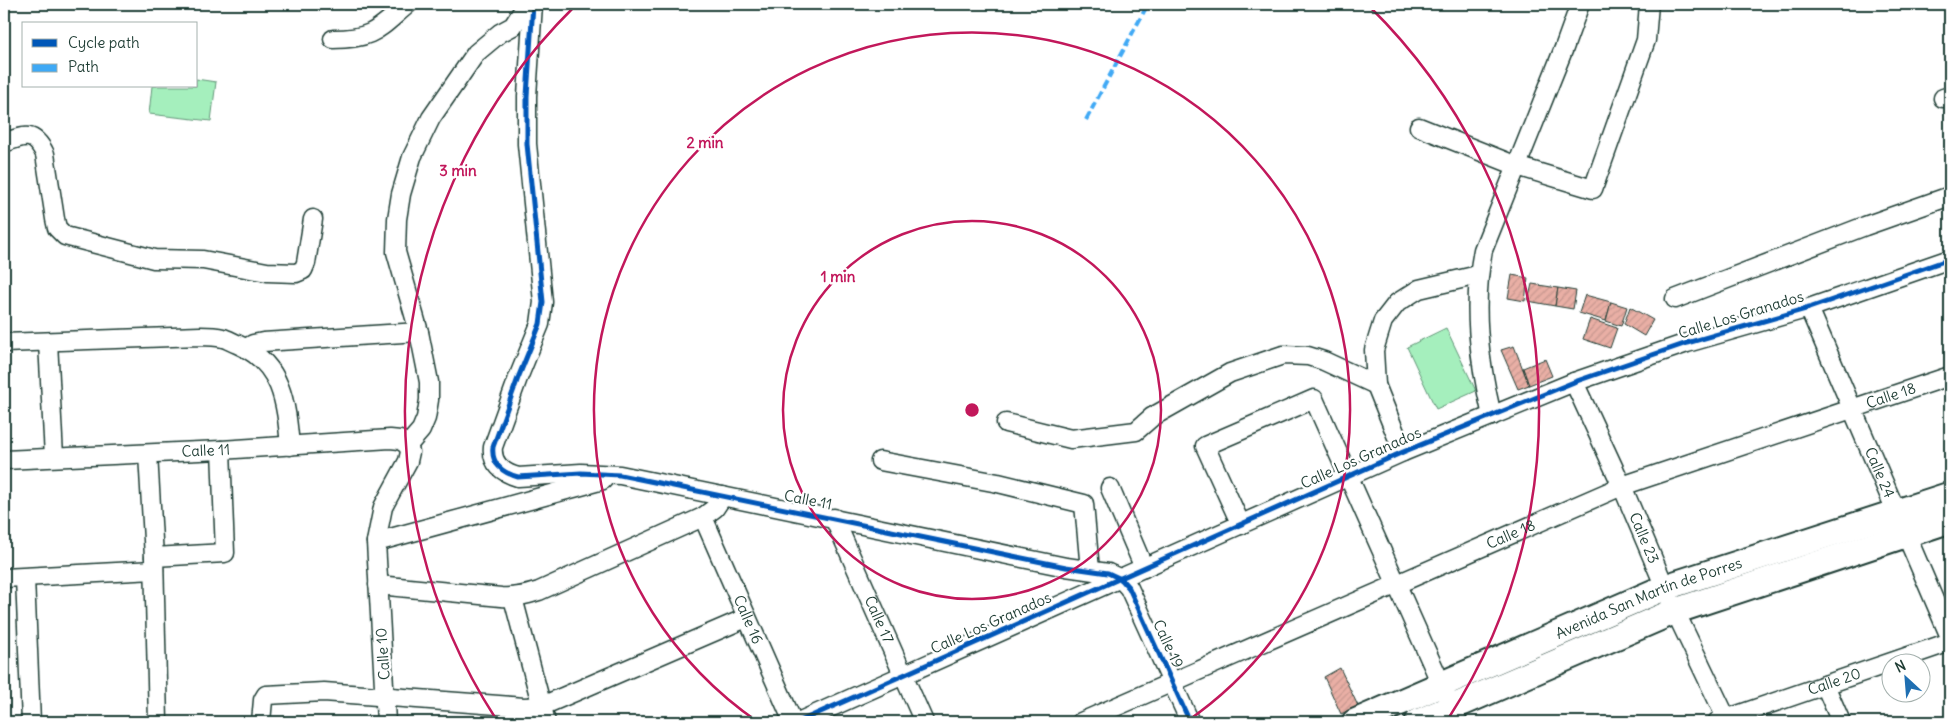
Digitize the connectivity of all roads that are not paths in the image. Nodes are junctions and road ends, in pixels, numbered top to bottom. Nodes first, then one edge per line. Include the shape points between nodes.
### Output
1 (408, 4) edge
2 (527, 4) edge
3 (533, 4) edge
4 (1580, 4) edge
5 (1649, 4) edge
6 (333, 38) dead end
7 (1418, 127) dead end
8 (4, 143) edge
9 (1517, 166) junction
10 (1950, 196) edge
11 (313, 218) dead end
12 (1950, 259) edge
13 (1478, 275) junction
14 (1675, 299) dead end
15 (1809, 308) junction
16 (419, 332) junction
17 (48, 342) junction
18 (4, 343) edge
19 (246, 348) junction
20 (1950, 376) edge
21 (1574, 382) junction
22 (1376, 385) junction
23 (1853, 407) junction
24 (1492, 416) junction
25 (1006, 423) dead end
26 (408, 445) junction
27 (290, 446) junction
28 (220, 450) junction
29 (1403, 452) junction
30 (148, 454) junction
31 (54, 457) junction
32 (4, 460) edge
33 (880, 461) dead end
34 (620, 475) junction
35 (1349, 477) junction
36 (1622, 486) junction
37 (1110, 488) dead end
38 (1950, 495) edge
39 (723, 496) junction
40 (703, 517) junction
41 (834, 518) junction
42 (1950, 520) edge
43 (1902, 523) junction
44 (1241, 525) junction
45 (376, 542) junction
46 (154, 564) junction
47 (1144, 568) junction
48 (1090, 570) junction
49 (4, 578) edge
50 (25, 578) junction
51 (1121, 579) junction
52 (1397, 583) junction
53 (378, 585) junction
54 (1666, 587) junction
55 (513, 598) junction
56 (1675, 611) junction
57 (746, 618) junction
58 (1950, 637) edge
59 (1950, 642) edge
60 (903, 675) junction
61 (1172, 682) junction
62 (1441, 684) junction
63 (1825, 685) junction
64 (386, 696) junction
65 (544, 714) edge
66 (1455, 715) edge
67 (1724, 721) edge
68 (31, 722) edge
69 (158, 722) edge
70 (261, 722) edge
71 (386, 722) edge
72 (793, 722) edge
73 (798, 722) edge
74 (924, 722) edge
75 (1081, 722) edge
76 (1190, 722) edge
77 (1355, 722) edge
78 (1418, 722) edge
79 (1841, 722) edge

1 - 6 street via 375,32 355,39
2 - 16 street via 513,26 486,43 463,70 431,118 412,157 401,194 396,252
3 - 34 street, Calle 11 via 527,144 543,302 540,324 492,454 503,471 518,477 580,473
4 - 9 street
5 - 9 street via 1646,40 1593,189
7 - 9 street
8 - 11 street via 28,136 36,138 41,145 55,219 65,236 154,259 203,260 267,272 296,273 303,270 306,263
9 - 13 street via 1482,250
10 - 14 street
12 - 15 street, Calle Los Granados
13 - 22 street via 1419,289 1397,303 1383,321 1374,350
13 - 24 street via 1476,312 1483,377
15 - 21 street, Calle Los Granados via 1687,343
15 - 23 street, Calle 24
16 - 19 street via 263,342
16 - 26 street via 429,382 429,400 421,430
17 - 18 street
17 - 19 street via 200,336 223,338
17 - 31 street
19 - 27 street via 265,361 276,380 285,403
20 - 23 street, Calle 18
21 - 24 street, Calle Los Granados
21 - 36 street, Calle 23
22 - 25 street via 1324,361 1308,356 1284,355 1230,373 1152,417 1136,431 1071,440
22 - 29 street
23 - 36 street, Calle 18
23 - 43 street, Calle 24
24 - 29 street, Calle Los Granados
26 - 27 street, Calle 11 via 395,439
26 - 45 street, Calle 10 via 410,456 383,507
27 - 28 street, Calle 11
28 - 30 street, Calle 11
28 - 46 street via 225,553
29 - 35 street, Calle Los Granados
30 - 31 street, Calle 11
30 - 46 street
31 - 32 street, Calle 11
33 - 48 street via 998,483 1084,504
34 - 39 street, Calle 11
34 - 45 street
35 - 44 street, Calle Los Granados
35 - 44 street via 1314,399 1205,446
35 - 52 street
36 - 52 street, Calle 18
36 - 54 street, Calle 23
37 - 47 street
38 - 43 main road, Avenida San Martín de Porres
39 - 40 street
39 - 41 street, Calle 11
40 - 55 street via 539,591
40 - 57 street, Calle 16
41 - 48 street, Calle 11
41 - 60 street, Calle 17
42 - 43 main road, Avenida San Martín de Porres
43 - 54 main road, Avenida San Martín de Porres
43 - 56 main road, Avenida San Martín de Porres
43 - 58 street, Calle 24
44 - 47 street, Calle Los Granados
45 - 53 street, Calle 10
46 - 50 street
46 - 69 street
47 - 51 street, Calle Los Granados
48 - 51 street, Calle 11
49 - 50 street
50 - 68 street
51 - 60 street, Calle Los Granados
51 - 61 street, Calle 19 via 1129,588
52 - 61 street, Calle 18
52 - 62 street
53 - 55 street
53 - 64 street, Calle 10
54 - 56 street, Calle 23
54 - 62 main road, Avenida San Martín de Porres
55 - 65 street
56 - 66 main road, Avenida San Martín de Porres
56 - 67 street, Calle 23
57 - 65 street
57 - 72 street, Calle 16
59 - 63 street, Calle 20
60 - 73 street, Calle Los Granados
60 - 74 street, Calle 17
61 - 75 street, Calle 18
61 - 76 street, Calle 19
62 - 66 street
62 - 77 main road, Avenida San Martín de Porres
63 - 67 street, Calle 20
63 - 79 street
64 - 65 street via 524,707
64 - 70 street via 324,692 266,695
64 - 71 street, Calle 10
66 - 78 main road, Avenida San Martín de Porres

